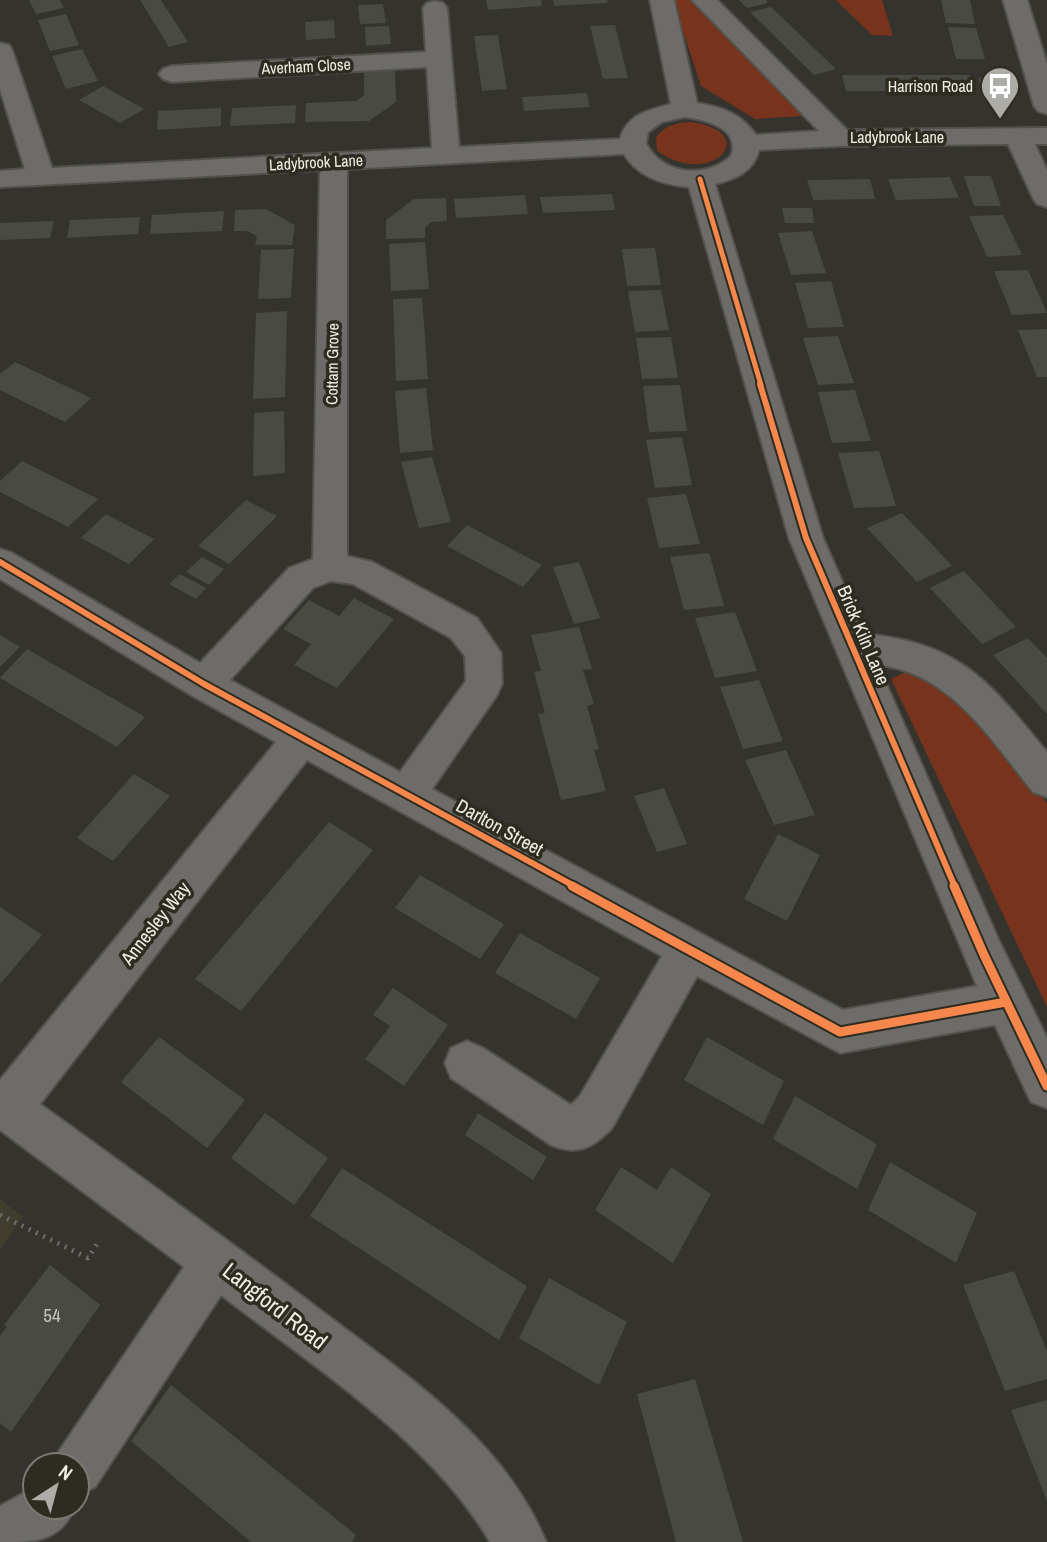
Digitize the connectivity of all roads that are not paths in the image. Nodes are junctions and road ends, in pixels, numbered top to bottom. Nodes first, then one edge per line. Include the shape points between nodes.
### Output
1 (662, 0) edge
2 (704, 0) edge
3 (1015, 0) edge
4 (435, 8) dead end
5 (0, 50) edge
6 (439, 59) junction
7 (172, 74) dead end
8 (1047, 106) edge
9 (685, 109) junction
10 (1047, 136) edge
11 (1018, 137) junction
12 (840, 138) junction
13 (748, 143) junction
14 (631, 146) junction
15 (446, 156) junction
16 (334, 161) junction
17 (41, 176) junction
18 (0, 178) edge
19 (700, 179) junction
20 (1047, 198) edge
21 (0, 562) edge
22 (330, 567) junction
23 (852, 648) junction
24 (204, 684) junction
25 (302, 738) junction
26 (1047, 780) edge
27 (406, 794) junction
28 (690, 949) junction
29 (1006, 1002) junction
30 (467, 1063) dead end
31 (1047, 1086) edge
32 (4, 1105) edge
33 (216, 1261) junction
34 (89, 1451) edge
35 (25, 1521) edge
36 (0, 1536) edge
37 (519, 1542) edge

1 - 9 street
2 - 12 street
3 - 8 street
4 - 6 street
5 - 17 street
6 - 7 street, Averham Close
6 - 15 street
9 - 13 street via 719,116 743,132
9 - 14 street via 651,117 639,125
10 - 11 street, Ladybrook Lane
11 - 12 street, Ladybrook Lane
11 - 20 street
12 - 13 street, Ladybrook Lane
13 - 19 street via 746,156 737,167
14 - 15 street, Ladybrook Lane
14 - 19 street via 654,171
15 - 16 street, Ladybrook Lane
16 - 17 street, Ladybrook Lane
16 - 22 street, Cottam Grove
17 - 18 street, Ladybrook Lane
19 - 23 street, Brick Kiln Lane via 806,538
21 - 24 street, Darlton Street
22 - 24 street via 301,579
22 - 27 street via 360,572 464,628 483,653 484,684
23 - 26 street via 911,655 939,666 969,690
23 - 29 street, Brick Kiln Lane
24 - 25 street, Darlton Street
25 - 27 street, Darlton Street
25 - 32 street, Annesley Way
27 - 28 street, Darlton Street
28 - 29 street, Darlton Street via 840,1032
28 - 30 street via 596,1112 583,1126 567,1129
29 - 31 street, Brick Kiln Lane
32 - 33 street, Langford Road
33 - 34 street
33 - 37 street, Langford Road via 429,1425 497,1504
35 - 36 street

